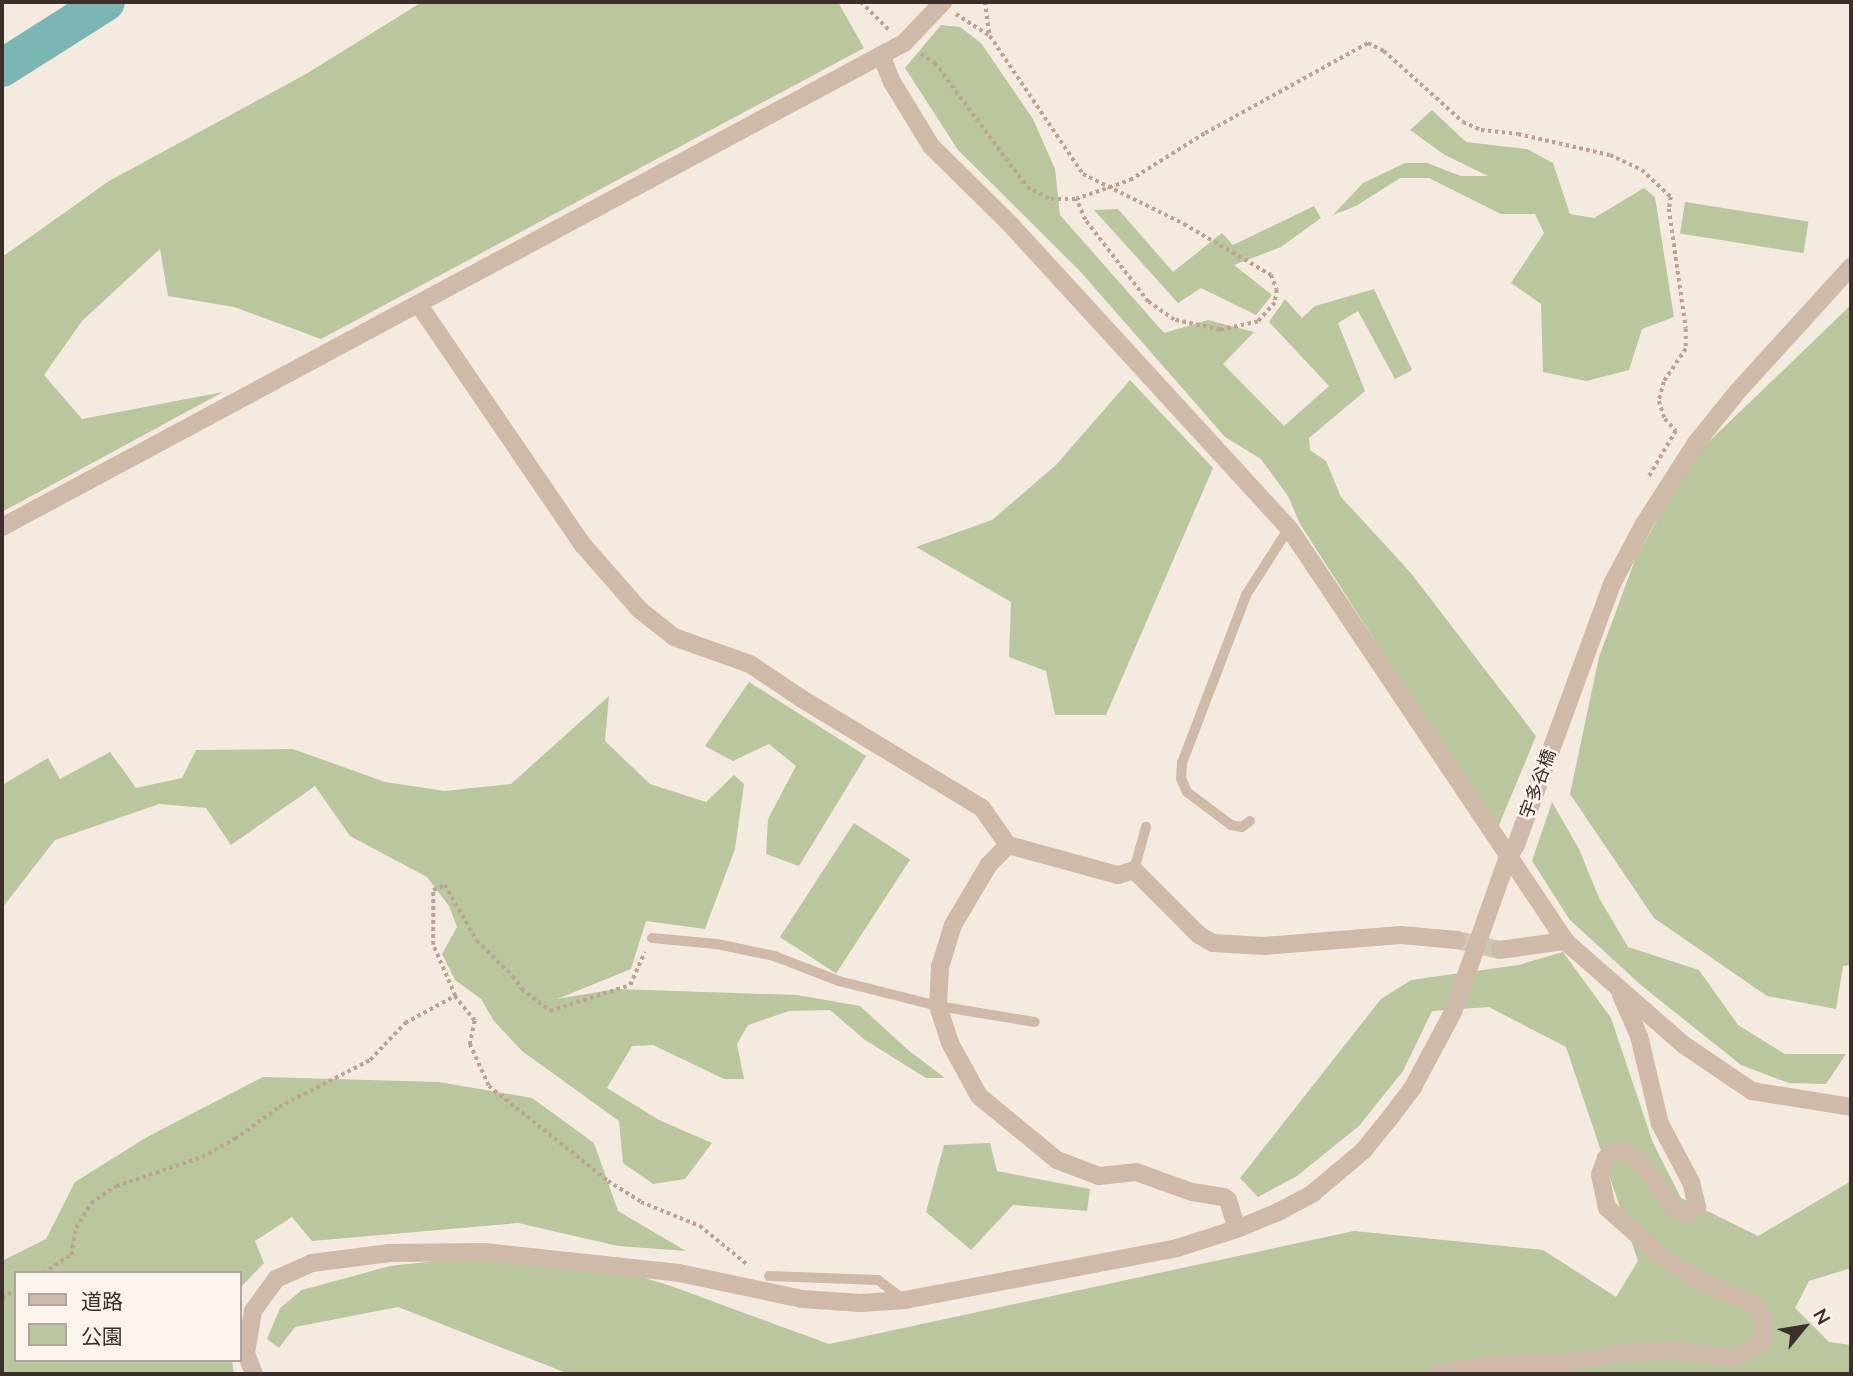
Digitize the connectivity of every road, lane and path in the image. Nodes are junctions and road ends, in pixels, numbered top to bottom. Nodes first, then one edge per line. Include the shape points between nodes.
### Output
1 (861, 2) edge
2 (985, 2) edge
3 (940, 5) edge
4 (990, 36) junction
5 (904, 43) junction
6 (881, 55) junction
7 (1111, 187) junction
8 (1076, 200) junction
9 (1851, 267) edge
10 (419, 305) junction
11 (1644, 485) dead end
12 (2, 527) edge
13 (1289, 528) junction
14 (1250, 821) dead end
15 (1146, 827) dead end
16 (1008, 845) junction
17 (1512, 851) junction
18 (1134, 870) junction
19 (652, 938) joint
20 (1457, 940) tunnel mouth
21 (1565, 941) junction
22 (1500, 950) tunnel mouth
23 (1619, 989) junction
24 (456, 996) junction
25 (938, 1006) junction
26 (1035, 1022) dead end
27 (1851, 1107) edge
28 (1237, 1229) junction
29 (46, 1271) edge
30 (769, 1276) joint
31 (905, 1300) junction
32 (254, 1374) edge
33 (1435, 1374) edge

1 - 5 path
2 - 4 path
3 - 4 path
3 - 5 street
4 - 7 path via 1083,174
5 - 6 street
5 - 8 path via 935,63 1027,187 1051,199
6 - 10 street
6 - 13 street via 931,146 1011,225
7 - 8 path
7 - 8 path via 1184,223 1271,275 1277,290 1275,303 1258,322 1220,331 1174,320 1148,302 1085,220
7 - 11 path via 1368,43 1384,51 1463,121 1481,130 1610,155 1642,170 1671,197 1686,330 1686,349 1664,382 1658,401 1676,431
9 - 17 street, 宇多谷橋 via 1738,391 1696,443 1644,523 1614,582
10 - 12 street
10 - 16 street via 583,545 640,610 674,637 750,664 982,808
13 - 14 lane via 1246,595 1182,763 1181,778 1187,792 1231,825 1242,827
13 - 17 street
15 - 18 lane
16 - 18 street via 1118,875
16 - 25 street via 988,866 953,925 940,967
17 - 21 street
17 - 28 street, 宇多谷橋 via 1453,1012 1405,1098 1341,1172 1278,1212
18 - 20 street via 1199,935 1213,943 1264,946 1401,935
19 - 24 path via 630,985 550,1011 522,989 477,941 445,885 433,890 433,945
19 - 25 lane via 717,944 774,956 839,981
21 - 22 street
21 - 23 street
23 - 27 street via 1684,1045 1752,1091
23 - 33 street via 1639,1036 1660,1124 1691,1182 1697,1207 1686,1215 1673,1207 1636,1157 1618,1150 1606,1158 1601,1175 1607,1208 1667,1261 1754,1304 1764,1321 1762,1343 1733,1358 1677,1350 1566,1363 1493,1364
24 - 29 path via 405,1023 370,1060 279,1107 235,1139 202,1157 116,1186 91,1203 76,1228 72,1255
24 - 30 path via 475,1021 470,1044 489,1086 608,1181 641,1202 700,1226 746,1265
25 - 26 lane
25 - 28 street via 950,1043 979,1096 1057,1160 1099,1176 1136,1172 1192,1192 1224,1196
28 - 31 street, 宇多谷橋 via 1087,1268
30 - 31 lane via 878,1280
31 - 32 street, 宇多谷橋 via 802,1299 679,1273 484,1252 389,1253 312,1263 276,1279 253,1311 247,1334 246,1353

